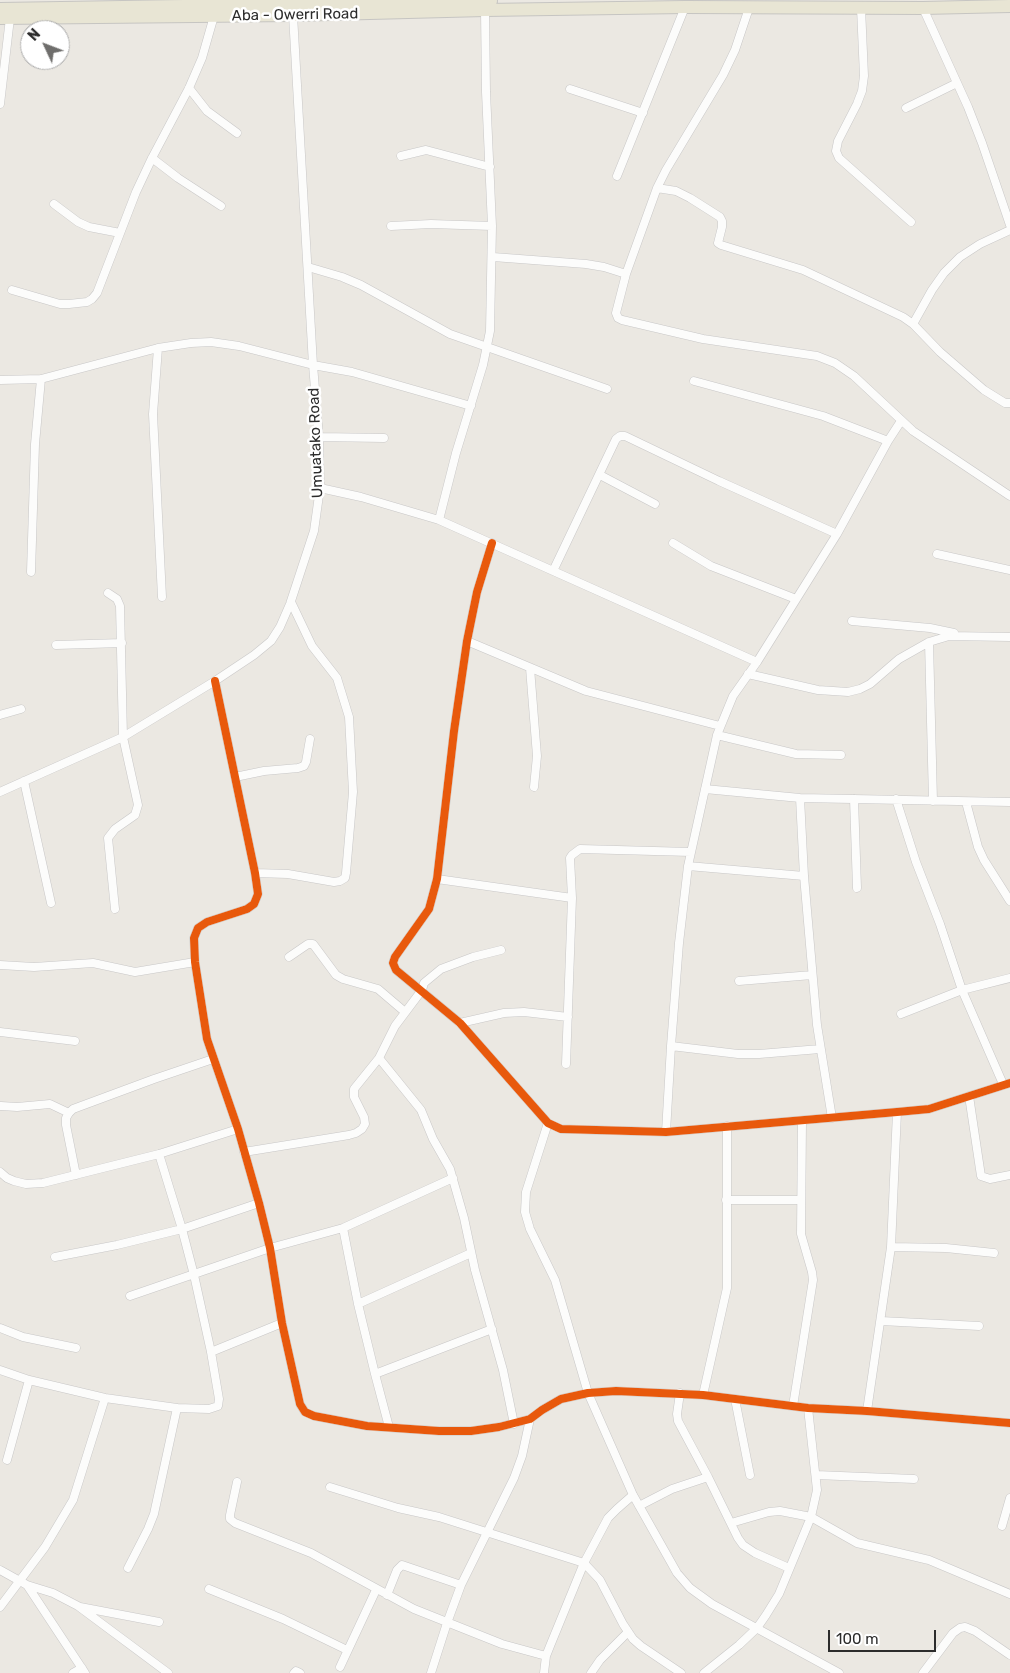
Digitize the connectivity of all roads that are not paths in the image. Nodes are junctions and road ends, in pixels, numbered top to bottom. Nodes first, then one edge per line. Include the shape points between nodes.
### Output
1 (581, 0) edge
2 (274, 2) edge
3 (484, 4) edge
4 (826, 4) edge
5 (414, 5) edge
6 (1010, 6) edge
7 (685, 8) junction
8 (750, 8) junction
9 (861, 8) junction
10 (923, 8) junction
11 (0, 9) edge
12 (293, 15) junction
13 (214, 16) junction
14 (5, 18) edge
15 (957, 83) junction
16 (189, 88) junction
17 (570, 89) dead end
18 (0, 104) edge
19 (906, 108) dead end
20 (643, 113) junction
21 (237, 133) dead end
22 (400, 156) dead end
23 (152, 158) junction
24 (490, 166) junction
25 (617, 176) dead end
26 (657, 188) junction
27 (54, 204) dead end
28 (221, 206) dead end
29 (911, 222) dead end
30 (1010, 225) edge
31 (391, 226) dead end
32 (492, 226) junction
33 (1010, 230) edge
34 (120, 233) junction
35 (493, 257) junction
36 (308, 267) junction
37 (626, 274) junction
38 (12, 290) dead end
39 (913, 324) junction
40 (488, 347) junction
41 (158, 348) junction
42 (313, 365) junction
43 (41, 379) junction
44 (0, 380) edge
45 (694, 381) dead end
46 (607, 389) dead end
47 (1010, 403) edge
48 (471, 406) junction
49 (901, 421) junction
50 (319, 437) junction
51 (384, 438) dead end
52 (888, 442) junction
53 (600, 475) junction
54 (320, 488) junction
55 (1010, 496) edge
56 (655, 504) dead end
57 (439, 520) junction
58 (837, 534) junction
59 (492, 543) junction
60 (673, 543) dead end
61 (937, 554) dead end
62 (1010, 570) edge
63 (553, 571) junction
64 (31, 572) dead end
65 (108, 593) dead end
66 (162, 597) dead end
67 (796, 599) junction
68 (291, 602) junction
69 (852, 621) dead end
70 (963, 635) junction
71 (1010, 637) edge
72 (467, 641) junction
73 (929, 642) junction
74 (122, 643) junction
75 (56, 645) dead end
76 (757, 662) junction
77 (530, 668) junction
78 (748, 674) junction
79 (215, 681) junction
80 (21, 709) dead end
81 (0, 715) edge
82 (720, 726) junction
83 (717, 734) junction
84 (123, 737) junction
85 (310, 739) dead end
86 (842, 755) dead end
87 (235, 777) junction
88 (24, 781) junction
89 (534, 787) dead end
90 (705, 789) junction
91 (0, 792) edge
92 (800, 798) junction
93 (854, 799) junction
94 (896, 799) junction
95 (933, 802) junction
96 (966, 802) junction
97 (1010, 802) edge
98 (691, 852) junction
99 (688, 866) junction
100 (255, 873) junction
101 (804, 876) junction
102 (437, 879) junction
103 (857, 888) dead end
104 (1007, 892) edge
105 (572, 898) junction
106 (1010, 902) edge
107 (51, 903) dead end
108 (115, 909) dead end
109 (501, 950) dead end
110 (289, 957) dead end
111 (195, 962) junction
112 (0, 965) edge
113 (812, 975) junction
114 (1010, 978) edge
115 (739, 981) dead end
116 (422, 990) junction
117 (962, 990) junction
118 (405, 1012) junction
119 (901, 1014) dead end
120 (568, 1017) junction
121 (460, 1023) junction
122 (0, 1032) edge
123 (75, 1041) dead end
124 (671, 1046) junction
125 (820, 1049) junction
126 (379, 1058) junction
127 (213, 1059) junction
128 (566, 1064) dead end
129 (1007, 1084) edge
130 (969, 1096) junction
131 (1, 1106) dead end
132 (897, 1112) junction
133 (69, 1113) junction
134 (832, 1118) junction
135 (802, 1121) junction
136 (548, 1123) junction
137 (727, 1126) junction
138 (238, 1129) junction
139 (666, 1132) junction
140 (244, 1152) junction
141 (159, 1154) junction
142 (0, 1172) edge
143 (76, 1174) junction
144 (1010, 1176) edge
145 (453, 1178) junction
146 (726, 1200) junction
147 (801, 1200) junction
148 (259, 1203) junction
149 (343, 1228) junction
150 (182, 1229) junction
151 (891, 1247) junction
152 (270, 1248) junction
153 (471, 1253) junction
154 (994, 1253) dead end
155 (55, 1257) dead end
156 (194, 1275) junction
157 (130, 1296) dead end
158 (358, 1304) junction
159 (881, 1321) junction
160 (282, 1323) junction
161 (978, 1326) dead end
162 (0, 1328) edge
163 (492, 1329) junction
164 (76, 1348) dead end
165 (211, 1352) junction
166 (0, 1370) edge
167 (375, 1374) junction
168 (29, 1380) junction
169 (588, 1393) junction
170 (680, 1393) junction
171 (703, 1395) junction
172 (105, 1398) junction
173 (736, 1399) junction
174 (793, 1406) junction
175 (177, 1408) junction
176 (808, 1408) junction
177 (867, 1411) junction
178 (530, 1419) junction
179 (1010, 1423) edge
180 (514, 1424) junction
181 (389, 1427) junction
182 (7, 1460) dead end
183 (750, 1475) dead end
184 (816, 1475) junction
185 (708, 1477) junction
186 (914, 1479) dead end
187 (237, 1482) dead end
188 (330, 1487) dead end
189 (633, 1495) junction
190 (1010, 1498) edge
191 (639, 1506) junction
192 (811, 1517) junction
193 (731, 1523) junction
194 (1002, 1526) dead end
195 (487, 1532) junction
196 (584, 1563) junction
197 (128, 1568) dead end
198 (789, 1568) junction
199 (0, 1570) edge
200 (23, 1583) junction
201 (461, 1585) junction
202 (209, 1589) dead end
203 (376, 1590) junction
204 (1010, 1594) edge
205 (387, 1595) junction
206 (78, 1606) junction
207 (0, 1607) edge
208 (160, 1622) dead end
209 (447, 1622) junction
210 (757, 1628) junction
211 (628, 1632) junction
212 (348, 1650) junction
213 (1010, 1655) edge
214 (546, 1656) junction
215 (340, 1667) dead end
216 (83, 1671) edge
217 (72, 1673) edge
218 (168, 1673) edge
219 (294, 1673) edge
220 (300, 1673) edge
221 (432, 1673) edge
222 (544, 1673) edge
223 (591, 1673) edge
224 (681, 1673) edge
225 (704, 1673) edge
226 (838, 1673) edge
227 (923, 1673) edge

1 - 3 main road, Aba - Owerri Road
2 - 5 main road, Aba - Owerri Road
2 - 11 main road, Aba - Owerri Road
3 - 5 main road, Aba - Owerri Road
3 - 7 main road, Aba - Owerri Road
3 - 24 street
4 - 8 main road, Aba - Owerri Road
4 - 9 main road, Aba - Owerri Road
5 - 12 main road, Aba - Owerri Road
6 - 10 main road, Aba - Owerri Road
7 - 8 main road, Aba - Owerri Road
7 - 20 street
8 - 26 street via 723,75
9 - 10 main road, Aba - Owerri Road
9 - 29 street via 862,91 838,140 836,151 839,158
10 - 15 street
12 - 13 main road, Aba - Owerri Road
12 - 36 street, Umuatako Road
13 - 14 main road, Aba - Owerri Road
13 - 16 street via 208,42
14 - 18 street
15 - 19 street
15 - 30 street via 982,142
16 - 21 street via 207,111
16 - 23 street
17 - 20 street
20 - 25 street
22 - 24 street via 426,150
23 - 28 street
23 - 34 street
24 - 32 street
26 - 37 street
26 - 39 street via 676,191 720,217 722,228 718,243 721,245 803,270
27 - 34 street via 89,227
31 - 32 street
32 - 35 street
33 - 39 street via 960,257 940,279
34 - 38 street via 97,293 87,302 60,304
35 - 37 street via 586,264
35 - 40 street
36 - 40 street via 361,285 450,334
36 - 42 street, Umuatako Road
37 - 49 street via 616,313 618,318 711,340 817,356 854,376
39 - 47 street via 984,390
40 - 46 street
40 - 48 street
41 - 42 street via 211,342
41 - 43 street
41 - 66 street via 153,414
42 - 48 street via 375,378
42 - 50 street, Umuatako Road
43 - 44 street
43 - 64 street via 35,444
45 - 52 street via 823,416
48 - 57 street
49 - 52 street
49 - 55 street
50 - 51 street
50 - 54 street, Umuatako Road
52 - 58 street
53 - 56 street
53 - 58 street via 616,439 625,436
53 - 63 street
54 - 57 street
54 - 68 street, Umuatako Road via 314,531
57 - 59 street
58 - 67 street
59 - 63 street
59 - 72 street
60 - 67 street via 711,566
61 - 62 street
63 - 76 street
65 - 74 street via 117,599 120,606
67 - 76 street
68 - 79 street, Umuatako Road via 271,641
68 - 100 street via 312,646 337,678 348,710 353,792 346,873 345,878 334,882 288,874
69 - 70 street via 930,628
70 - 71 street
70 - 73 street
72 - 77 street
72 - 102 street
73 - 78 street via 899,659 870,684 848,692 818,690
73 - 95 street
74 - 75 street
74 - 84 street
76 - 78 street
77 - 82 street via 586,691
77 - 89 street via 537,756
78 - 82 street via 733,696
79 - 84 street, Umuatako Road
79 - 87 street
80 - 81 street
82 - 83 street
83 - 86 street via 796,754
83 - 90 street
84 - 88 street, Umuatako Road
84 - 108 street via 138,805 135,814 108,838
85 - 87 street via 304,766
87 - 100 street
88 - 91 street, Umuatako Road
88 - 107 street
90 - 92 street
90 - 98 street
92 - 93 street
92 - 101 street
93 - 94 street
93 - 103 street
94 - 95 street
94 - 117 street
95 - 96 street
96 - 97 street
96 - 104 street via 978,847
98 - 99 street
98 - 105 street via 580,849 570,858
99 - 101 street
99 - 124 street
100 - 111 street via 258,894 254,904 198,928 194,938
101 - 113 street
102 - 105 street
102 - 116 street via 429,909 393,963 396,970
104 - 106 street
105 - 120 street
109 - 116 street via 441,969 424,983
110 - 118 street via 313,944 336,975 384,992
111 - 112 street via 134,972 93,963 34,967
111 - 127 street via 203,1019
113 - 115 street
113 - 125 street
114 - 117 street
116 - 118 street
116 - 121 street
117 - 119 street
117 - 129 street
118 - 126 street
120 - 121 street via 504,1013
120 - 128 street
121 - 136 street
122 - 123 street
124 - 125 street via 738,1054
124 - 139 street
125 - 134 street
126 - 140 street via 354,1088 354,1097 364,1117 362,1129 356,1133
126 - 145 street via 420,1110
127 - 133 street
127 - 138 street
129 - 130 street
130 - 132 street via 929,1109
130 - 144 street via 981,1176 990,1179
131 - 133 street via 17,1108 50,1104
132 - 134 street
132 - 151 street
133 - 143 street via 66,1125
134 - 135 street
135 - 137 street
135 - 147 street
136 - 139 street via 561,1129
136 - 169 street via 526,1192 525,1212 555,1280
137 - 139 street
137 - 146 street
138 - 140 street
138 - 141 street
140 - 148 street
141 - 143 street
141 - 150 street
142 - 143 street via 7,1178 26,1184
145 - 149 street
145 - 153 street
146 - 147 street
146 - 171 street via 726,1288
147 - 174 street via 800,1234 812,1280
148 - 150 street
148 - 152 street
149 - 152 street
149 - 158 street
150 - 155 street
150 - 156 street
151 - 154 street
151 - 159 street
152 - 156 street
152 - 160 street
153 - 158 street
153 - 163 street
156 - 157 street
156 - 165 street
158 - 167 street
159 - 161 street
159 - 177 street
160 - 165 street
160 - 181 street via 300,1404 305,1412 367,1426
162 - 164 street via 23,1337
163 - 167 street
163 - 180 street
165 - 175 street via 218,1406 209,1409
166 - 168 street
167 - 181 street
168 - 172 street
168 - 182 street
169 - 170 street
169 - 178 street via 561,1399
169 - 189 street
170 - 171 street
170 - 185 street via 678,1421
171 - 173 street
172 - 175 street
172 - 200 street via 73,1500
173 - 174 street
173 - 183 street
174 - 176 street
175 - 197 street via 154,1514
176 - 177 street
176 - 184 street
177 - 179 street
178 - 180 street
178 - 195 street via 514,1478
180 - 181 street via 470,1431
184 - 186 street
184 - 192 street via 817,1490
185 - 191 street via 672,1489
185 - 193 street
187 - 203 street via 231,1521 311,1553
188 - 195 street
189 - 191 street
189 - 196 street via 608,1518
190 - 194 street
191 - 210 street via 677,1574 690,1588
192 - 193 street via 769,1512
192 - 198 street
192 - 204 street via 857,1543 941,1564
193 - 198 street via 743,1545
195 - 196 street
195 - 201 street
196 - 211 street via 600,1580
196 - 214 street
198 - 210 street via 778,1594
199 - 200 street
200 - 206 street
200 - 207 street
200 - 216 street
201 - 205 street via 402,1566 397,1570
201 - 209 street
202 - 212 street
203 - 205 street
203 - 212 street
205 - 209 street
206 - 208 street
206 - 218 street
209 - 214 street via 502,1644
209 - 221 street
210 - 225 street
210 - 226 street
211 - 223 street
211 - 224 street via 641,1646
212 - 215 street
213 - 227 street via 975,1631 960,1628
214 - 222 street
216 - 217 street
219 - 220 street

